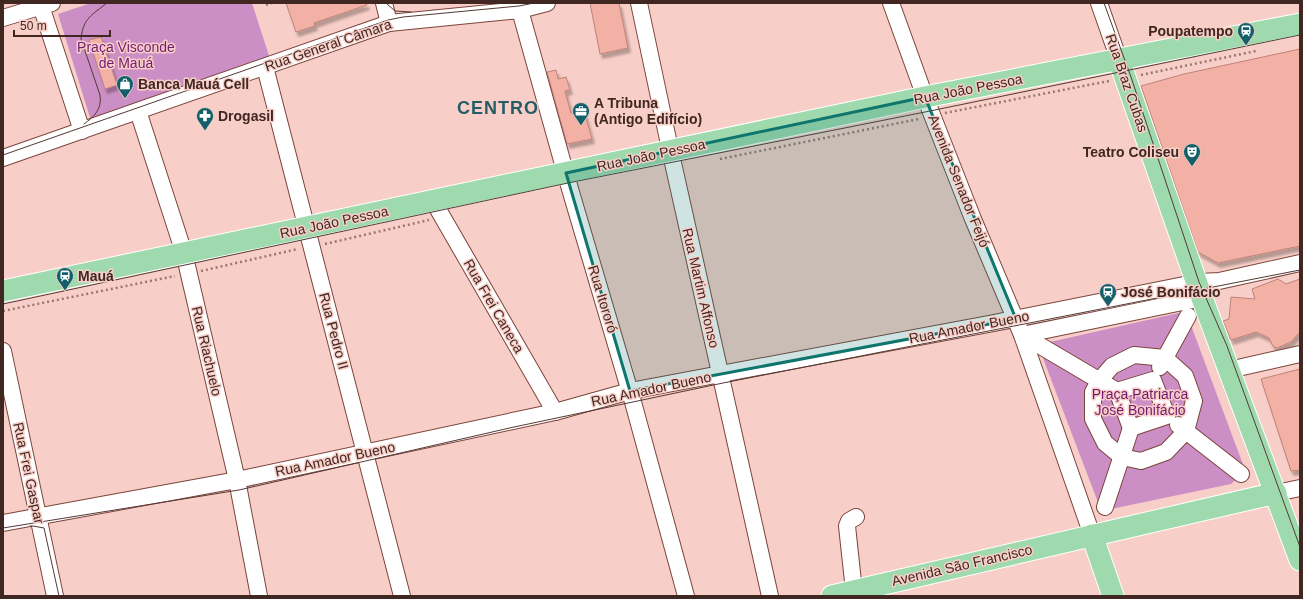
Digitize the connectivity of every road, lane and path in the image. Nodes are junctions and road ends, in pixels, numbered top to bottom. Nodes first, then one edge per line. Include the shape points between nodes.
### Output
1 (272, 3) edge
2 (384, 3) edge
3 (547, 3) edge
4 (639, 3) edge
5 (891, 3) edge
6 (1099, 3) edge
7 (46, 5) edge
8 (266, 5) dead end
9 (519, 6) edge
10 (3, 18) edge
11 (389, 23) junction
12 (1300, 24) edge
13 (1257, 51) dead end
14 (265, 67) junction
15 (1122, 69) junction
16 (928, 106) junction
17 (138, 111) junction
18 (82, 131) junction
19 (670, 151) junction
20 (3, 158) edge
21 (713, 160) dead end
22 (566, 173) junction
23 (438, 209) junction
24 (309, 237) junction
25 (184, 253) junction
26 (1300, 263) edge
27 (188, 274) junction
28 (1199, 290) junction
29 (3, 291) edge
30 (3, 311) edge
31 (1188, 316) dead end
32 (1016, 319) junction
33 (1022, 335) junction
34 (3, 351) edge
35 (1300, 354) edge
36 (1165, 358) junction
37 (1229, 370) junction
38 (720, 374) junction
39 (1153, 380) junction
40 (1100, 381) junction
41 (630, 391) junction
42 (1117, 391) junction
43 (555, 412) junction
44 (1167, 416) junction
45 (1132, 428) junction
46 (1186, 431) junction
47 (366, 452) junction
48 (1122, 457) junction
49 (1241, 474) dead end
50 (237, 480) junction
51 (1300, 488) edge
52 (1276, 493) junction
53 (1105, 507) dead end
54 (38, 516) junction
55 (856, 517) dead end
56 (3, 523) edge
57 (1092, 535) junction
58 (1300, 560) edge
59 (854, 591) junction
60 (55, 596) edge
61 (259, 596) edge
62 (402, 596) edge
63 (686, 596) edge
64 (770, 596) edge
65 (832, 596) edge
66 (1113, 596) edge

1 - 8 path
2 - 11 street
3 - 9 street, Rua General Câmara
4 - 19 street, Rua Martim Affonso
5 - 16 street, Avenida Senador Feijó
6 - 15 street, Rua Braz Cubas
7 - 10 street
7 - 18 street
9 - 11 street, Rua General Câmara
9 - 22 street, Rua Itororó
11 - 14 street, Rua General Câmara
12 - 15 main road, Rua João Pessoa
13 - 15 path
14 - 17 street, Rua General Câmara
14 - 24 street, Rua Pedro II
15 - 16 main road, Rua João Pessoa
15 - 16 path
15 - 28 main road, Rua Braz Cubas
16 - 19 main road, Rua João Pessoa
16 - 21 path
16 - 32 street, Avenida Senador Feijó
17 - 18 street, Rua General Câmara
17 - 25 street, Rua Riachuelo
18 - 20 street, Rua General Câmara
19 - 22 main road, Rua João Pessoa
19 - 38 street, Rua Martim Affonso
22 - 23 main road, Rua João Pessoa
22 - 41 street, Rua Itororó
23 - 24 main road, Rua João Pessoa
23 - 24 path
23 - 43 street, Rua Frei Caneca
24 - 25 main road, Rua João Pessoa
24 - 27 path
24 - 47 street, Rua Pedro II
25 - 27 street, Rua Riachuelo
25 - 29 main road, Rua João Pessoa
26 - 28 street, Rua Amador Bueno via 1219,281
27 - 30 path
27 - 50 street, Rua Riachuelo
28 - 32 street, Rua Amador Bueno
28 - 33 street
28 - 37 main road
31 - 36 street
32 - 33 street, Avenida Senador Feijó
32 - 38 street, Rua Amador Bueno
33 - 40 street
33 - 57 street
34 - 54 street, Rua Frei Gaspar
35 - 37 street
36 - 39 street
36 - 40 street via 1134,355 1112,366
36 - 46 street via 1185,376 1194,401
37 - 52 main road
38 - 41 street, Rua Amador Bueno
38 - 64 street, Rua Martim Affonso
39 - 42 street
39 - 44 street
40 - 42 street
40 - 48 street via 1093,392 1092,420 1105,443
41 - 43 street, Rua Amador Bueno
41 - 63 street, Rua Itororó
42 - 45 street
43 - 47 street, Rua Amador Bueno
44 - 45 street
44 - 46 street
45 - 48 street
46 - 48 street via 1166,452 1141,461
46 - 49 street
47 - 50 street, Rua Amador Bueno
47 - 62 street, Rua Pedro II
48 - 53 street
50 - 54 street, Rua Amador Bueno
50 - 61 street, Rua Riachuelo
51 - 52 street
52 - 57 main road
52 - 58 main road
54 - 56 street, Rua Amador Bueno
54 - 60 street, Rua Frei Gaspar
55 - 59 street via 849,521 847,526
57 - 59 main road, Avenida São Francisco
57 - 66 main road
59 - 65 main road, Avenida São Francisco

